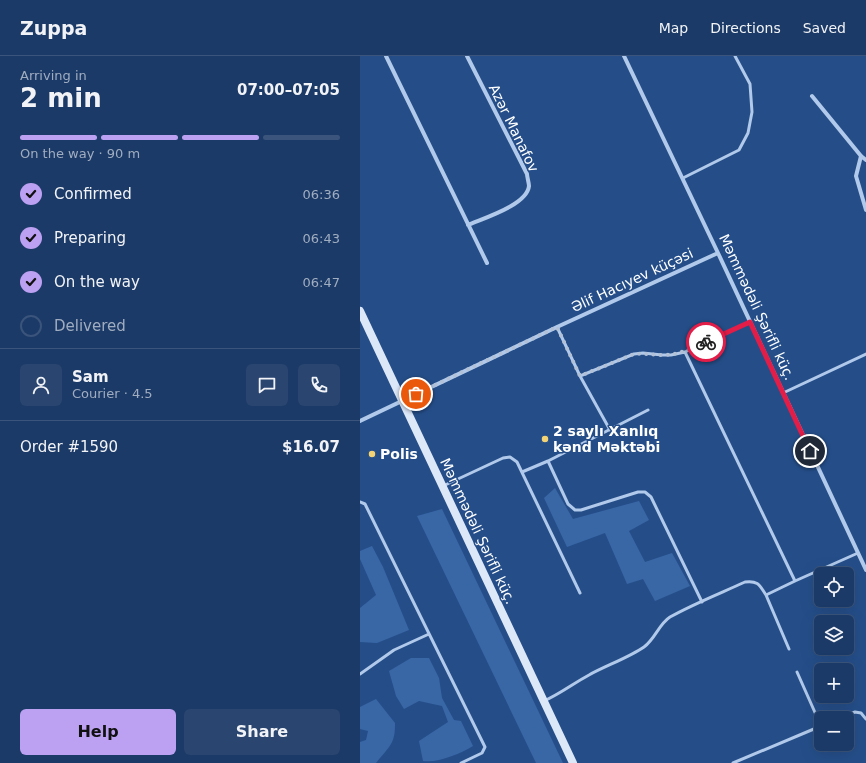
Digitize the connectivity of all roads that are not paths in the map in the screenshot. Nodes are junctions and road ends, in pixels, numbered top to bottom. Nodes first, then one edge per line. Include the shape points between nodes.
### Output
1 (386, 56) edge
2 (467, 56) edge
3 (624, 56) edge
4 (735, 56) edge
5 (812, 96) dead end
6 (861, 156) junction
7 (866, 160) edge
8 (683, 178) junction
9 (866, 210) edge
10 (468, 225) junction
11 (718, 253) junction
12 (487, 263) dead end
13 (360, 311) edge
14 (750, 322) junction
15 (557, 327) junction
16 (685, 352) junction
17 (866, 354) edge
18 (580, 376) junction
19 (783, 393) junction
20 (402, 401) junction
21 (648, 410) dead end
22 (360, 421) edge
23 (610, 430) junction
24 (548, 461) junction
25 (522, 472) junction
26 (443, 486) junction
27 (360, 502) edge
28 (858, 553) junction
29 (866, 570) edge
30 (795, 581) junction
31 (580, 593) dead end
32 (766, 595) junction
33 (702, 602) junction
34 (429, 634) junction
35 (789, 649) dead end
36 (797, 672) dead end
37 (360, 674) edge
38 (544, 702) junction
39 (854, 712) edge
40 (866, 719) edge
41 (461, 763) edge
42 (573, 763) edge
43 (733, 763) edge

1 - 10 street
2 - 10 street, Azər Manafov via 527,174 529,186 525,196 516,204
3 - 8 street, Məmmədəli Şərifli küç.
4 - 8 lane via 750,84 752,112 748,133 739,150
5 - 6 street
6 - 7 street
6 - 9 street via 856,176
8 - 11 street, Məmmədəli Şərifli küç.
10 - 12 street
11 - 14 street, Məmmədəli Şərifli küç.
11 - 15 street, Əlif Hacıyev küçəsi
13 - 20 street, Məmmədəli Şərifli küç.
14 - 16 lane
14 - 19 street, Məmmədəli Şərifli küç.
15 - 18 lane
15 - 20 street, Əlif Hacıyev küçəsi
16 - 18 lane via 666,355 634,354
16 - 30 lane
17 - 19 lane
18 - 23 lane
19 - 28 street, Məmmədəli Şərifli küç.
20 - 22 street, Əlif Hacıyev küçəsi
20 - 26 street, Məmmədəli Şərifli küç.
21 - 23 lane
23 - 24 lane
24 - 25 lane
24 - 33 lane via 568,504 575,510 638,492 645,492 651,497
25 - 26 lane via 517,462 510,457 503,458
25 - 31 lane
26 - 38 street, Məmmədəli Şərifli küç.
27 - 34 lane via 365,504
28 - 29 street, Məmmədəli Şərifli küç.
28 - 30 lane
30 - 32 lane
32 - 33 lane via 759,584 753,581 745,582
32 - 35 lane
33 - 38 lane via 669,618 642,648 590,674
34 - 37 lane via 394,650
34 - 41 lane via 485,747 482,753
36 - 43 lane via 821,726
38 - 42 street, Məmmədəli Şərifli küç.
39 - 40 lane via 861,713

